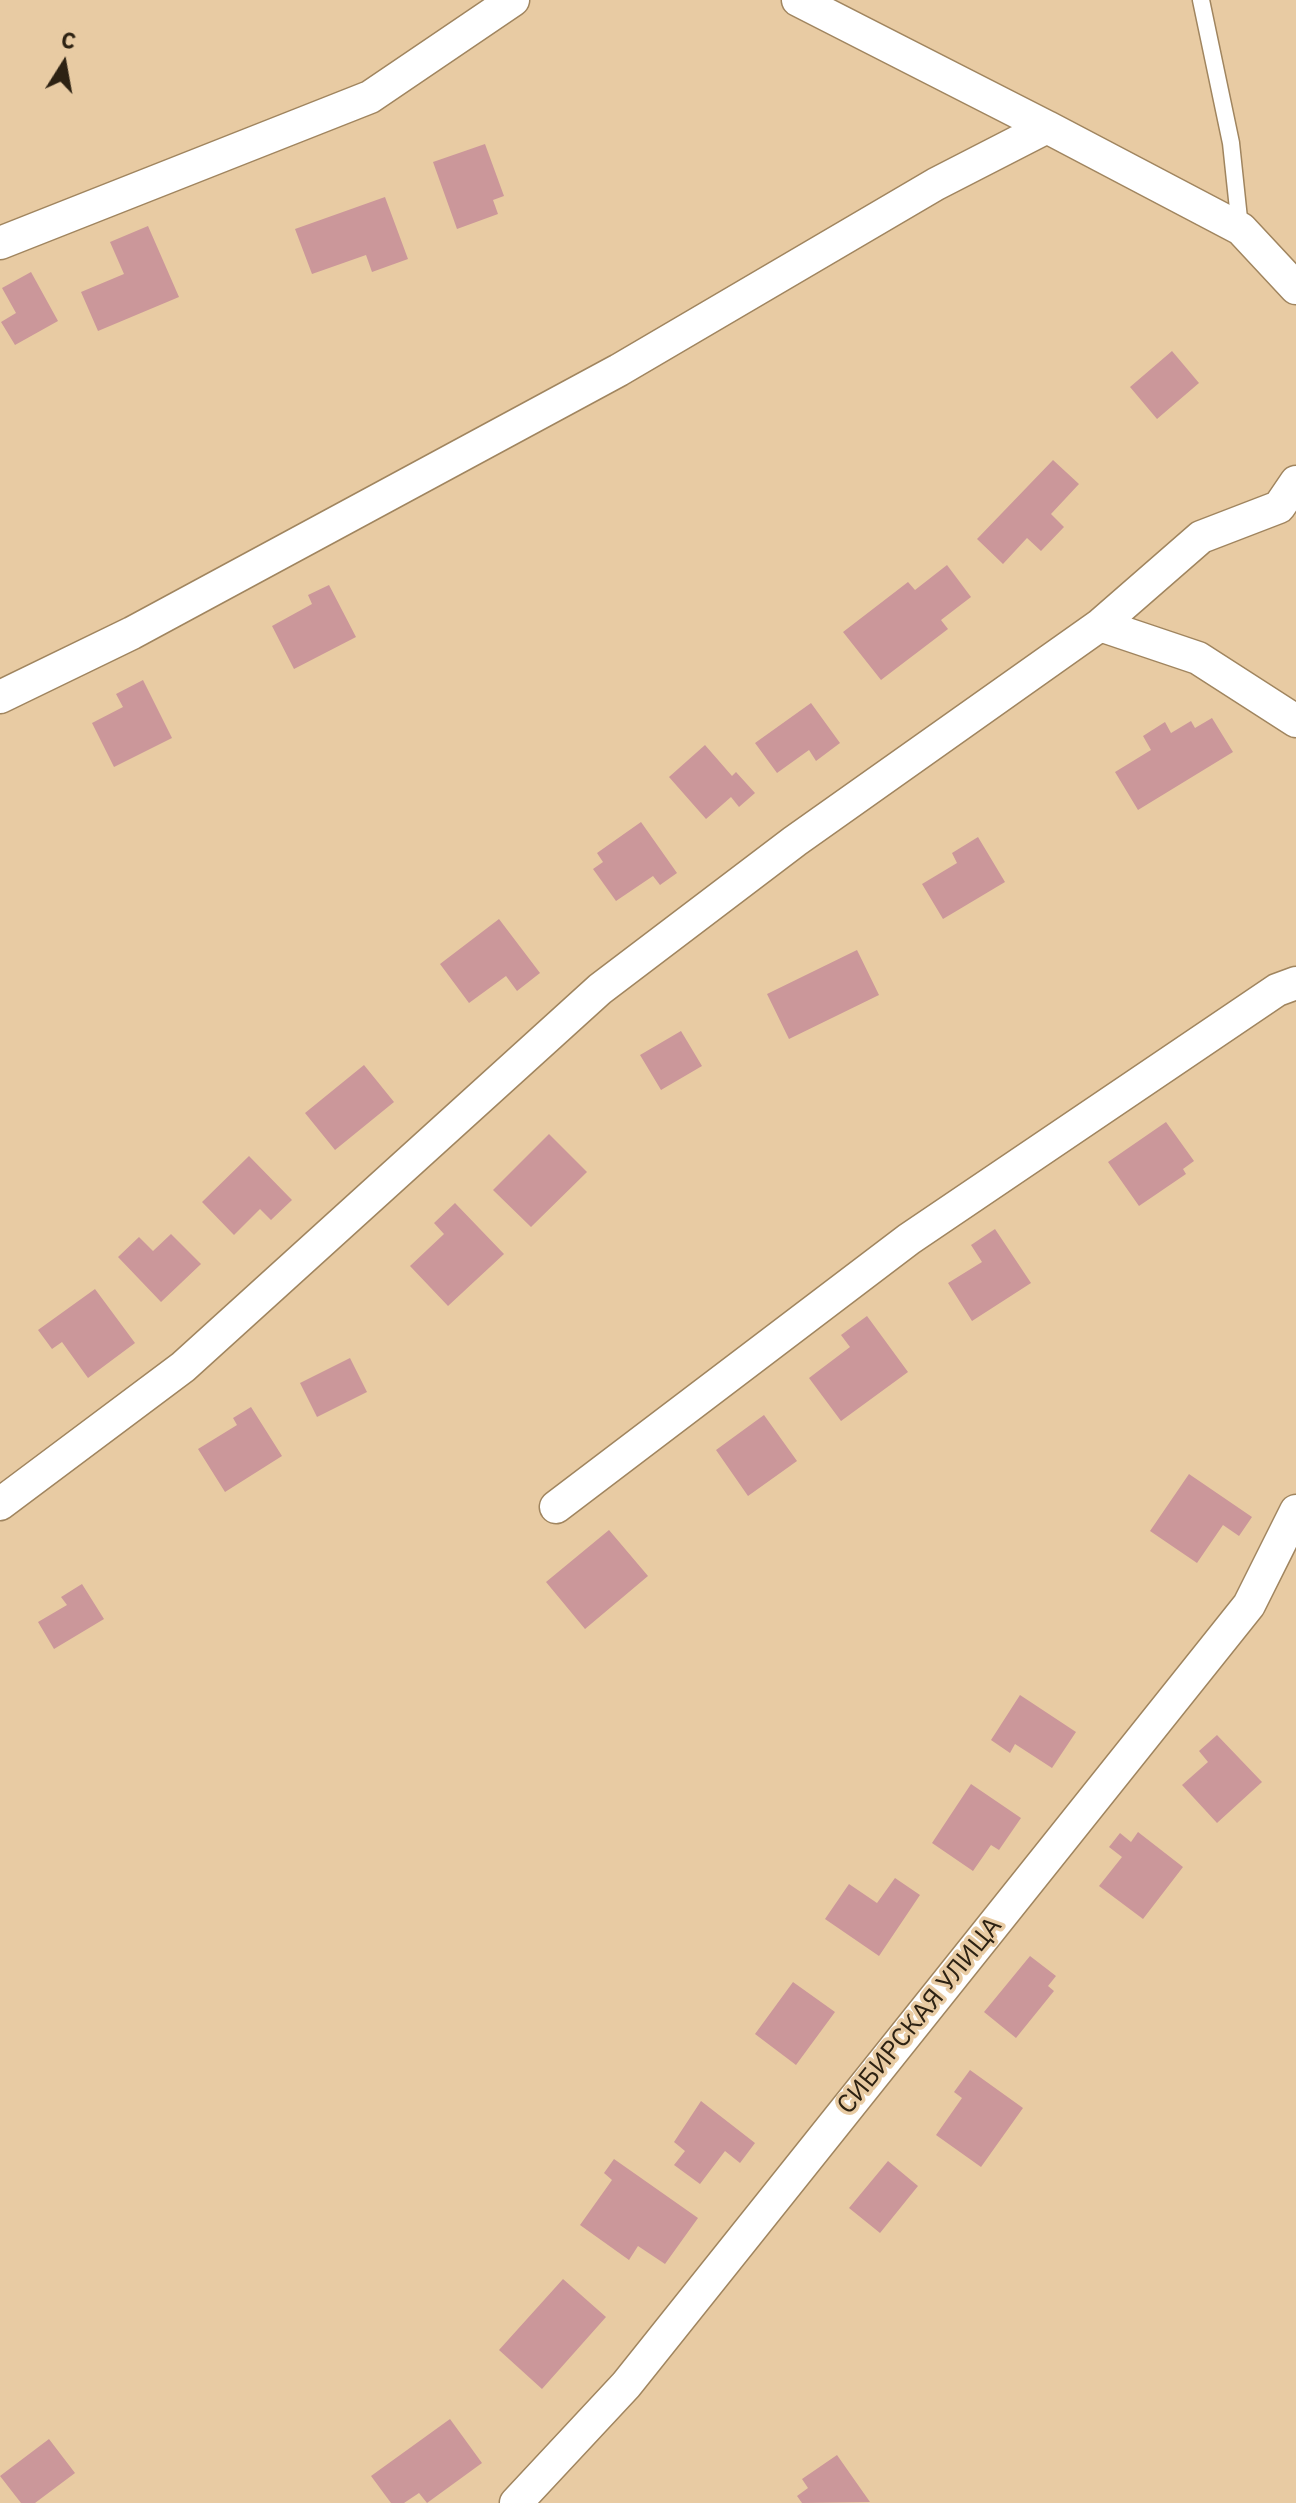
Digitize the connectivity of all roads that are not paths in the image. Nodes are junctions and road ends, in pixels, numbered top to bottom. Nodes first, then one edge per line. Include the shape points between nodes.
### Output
1 (513, 0) edge
2 (798, 0) edge
3 (1201, 0) edge
4 (1047, 127) junction
5 (1241, 229) junction
6 (0, 243) edge
7 (1296, 288) edge
8 (1296, 482) edge
9 (1100, 625) junction
10 (0, 697) edge
11 (1296, 721) edge
12 (1296, 983) edge
13 (0, 1504) edge
14 (556, 1507) dead end
15 (1296, 1511) edge
16 (516, 2503) edge

1 - 6 street via 370,97
2 - 4 street
3 - 5 lane via 1231,143
4 - 5 street
4 - 10 street via 936,184 619,370 132,633
5 - 7 street
8 - 9 street via 1279,507 1201,537
9 - 11 street via 1198,658
9 - 13 street via 795,841 600,989 183,1367
12 - 14 street via 1277,990 909,1239
15 - 16 street, СИБИРСКАЯ УЛИЦА via 1249,1605 626,2385

